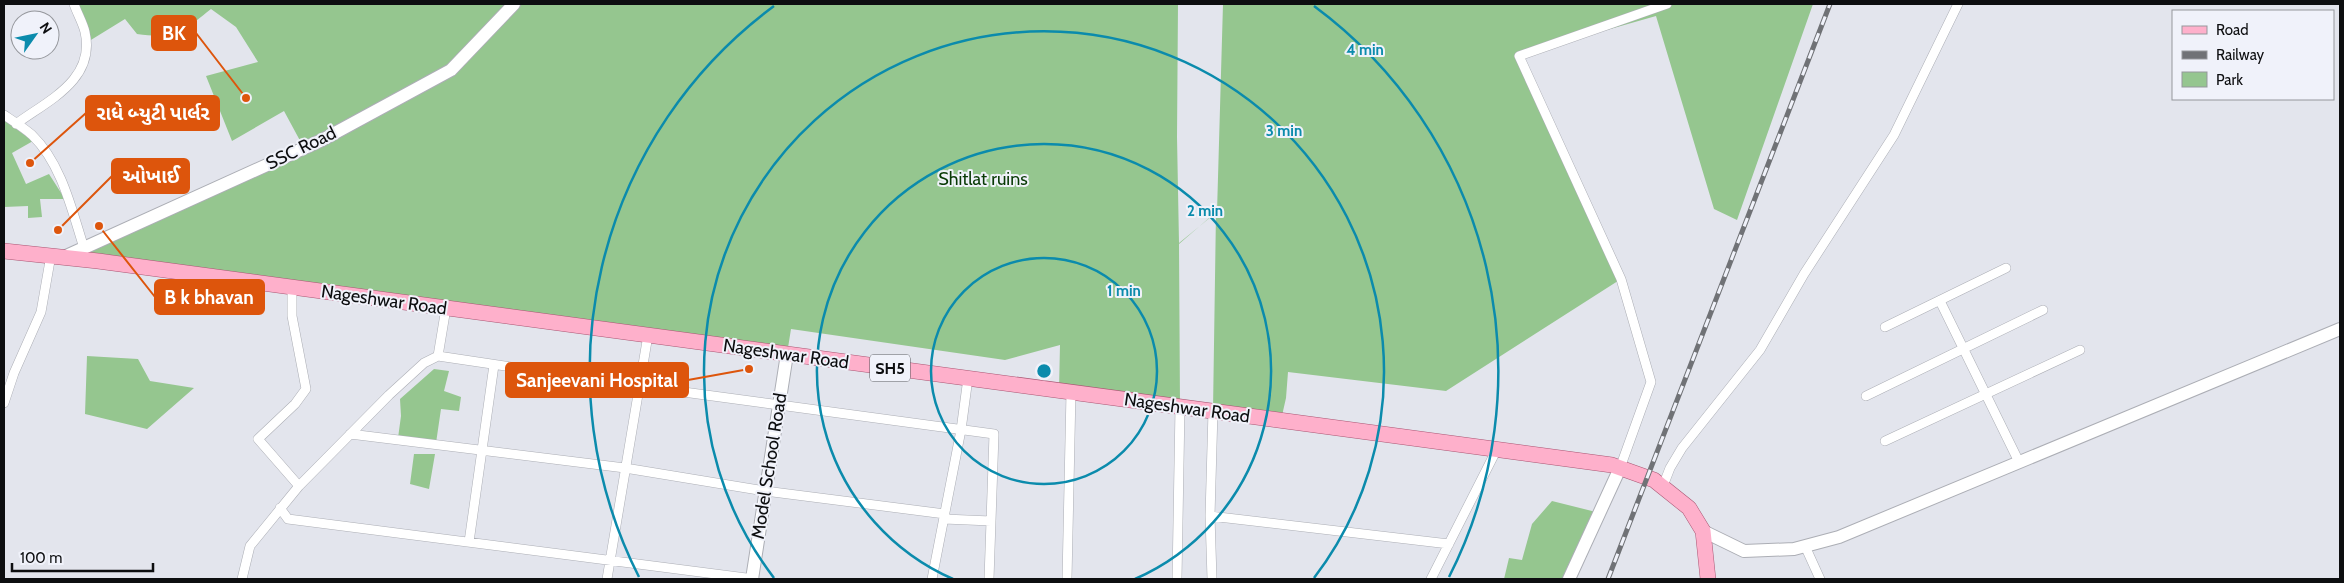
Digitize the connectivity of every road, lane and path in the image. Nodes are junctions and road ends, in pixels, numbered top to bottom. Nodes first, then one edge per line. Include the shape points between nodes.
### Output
1 (74, 4) edge
2 (514, 4) edge
3 (1667, 4) edge
4 (1958, 4) edge
5 (4, 114) edge
6 (16, 124) junction
7 (84, 248) junction
8 (4, 251) edge
9 (58, 256) junction
10 (2006, 268) dead end
11 (292, 287) junction
12 (1940, 301) junction
13 (446, 308) junction
14 (2043, 310) dead end
15 (1884, 327) dead end
16 (2340, 329) edge
17 (648, 335) junction
18 (1963, 348) junction
19 (2080, 350) dead end
20 (787, 354) junction
21 (438, 356) junction
22 (494, 365) junction
23 (968, 378) junction
24 (639, 386) junction
25 (1071, 392) junction
26 (1986, 395) junction
27 (1866, 396) dead end
28 (4, 403) edge
29 (778, 405) junction
30 (1180, 407) junction
31 (1213, 411) junction
32 (961, 430) junction
33 (350, 434) junction
34 (1886, 441) dead end
35 (482, 450) junction
36 (1497, 450) junction
37 (2019, 462) junction
38 (625, 468) junction
39 (1620, 468) junction
40 (299, 486) junction
41 (1664, 486) junction
42 (765, 491) junction
43 (280, 508) junction
44 (1210, 516) junction
45 (944, 517) junction
46 (991, 521) junction
47 (1703, 531) junction
48 (469, 542) junction
49 (1449, 544) junction
50 (1805, 546) junction
51 (610, 560) junction
52 (1707, 578) edge
53 (242, 579) edge
54 (607, 579) edge
55 (752, 579) edge
56 (932, 579) edge
57 (989, 579) edge
58 (1067, 579) edge
59 (1177, 579) edge
60 (1212, 579) edge
61 (1431, 579) edge
62 (1569, 579) edge
63 (1820, 579) edge

1 - 6 street via 86,47 73,83
2 - 7 street, SSC Road via 451,70 322,140
3 - 39 street via 1519,56 1621,279 1652,382
4 - 41 street via 1894,135 1804,274 1760,350 1682,448
5 - 6 street
6 - 7 street via 32,136 48,156 65,190
7 - 9 street, SSC Road
8 - 9 main road, Nageshwar Road / SH5
9 - 11 main road, Nageshwar Road / SH5
9 - 28 street via 41,312
10 - 12 street
11 - 13 main road, Nageshwar Road / SH5
11 - 40 street via 292,316 306,389 258,440
12 - 15 street
12 - 18 street
13 - 17 main road, Nageshwar Road / SH5
13 - 21 street
14 - 18 street
16 - 37 street
17 - 20 main road, Nageshwar Road / SH5
17 - 24 street
18 - 26 street
18 - 27 street
19 - 26 street
20 - 23 main road, Nageshwar Road / SH5
20 - 29 street, Model School Road
21 - 22 street
21 - 33 street via 410,376
22 - 24 street
22 - 35 street
23 - 25 main road, Nageshwar Road / SH5
23 - 32 street
24 - 29 street
24 - 38 street
25 - 30 main road, Nageshwar Road / SH5
25 - 58 street
26 - 34 street
26 - 37 street
29 - 32 street
29 - 42 street, Model School Road
30 - 31 main road, Nageshwar Road / SH5
30 - 59 street
31 - 36 main road, Nageshwar Road / SH5
31 - 44 street
32 - 45 street
32 - 46 street via 994,434
33 - 35 street
33 - 40 street
35 - 38 street
35 - 48 street
36 - 39 main road, Nageshwar Road / SH5
36 - 49 street
37 - 50 street via 1839,537
38 - 42 street
38 - 51 street
39 - 41 main road, Nageshwar Road / SH5
39 - 62 street
40 - 43 street
41 - 47 main road, Nageshwar Road / SH5 via 1690,508
42 - 45 street
42 - 55 street, Model School Road
43 - 48 street via 288,519
43 - 53 street via 250,546
44 - 49 street
44 - 60 street
45 - 46 street
45 - 56 street
46 - 57 street
47 - 50 street via 1744,551
47 - 52 main road, Nageshwar Road / SH5
48 - 51 street
49 - 61 street
50 - 63 street
51 - 54 street
51 - 55 street

